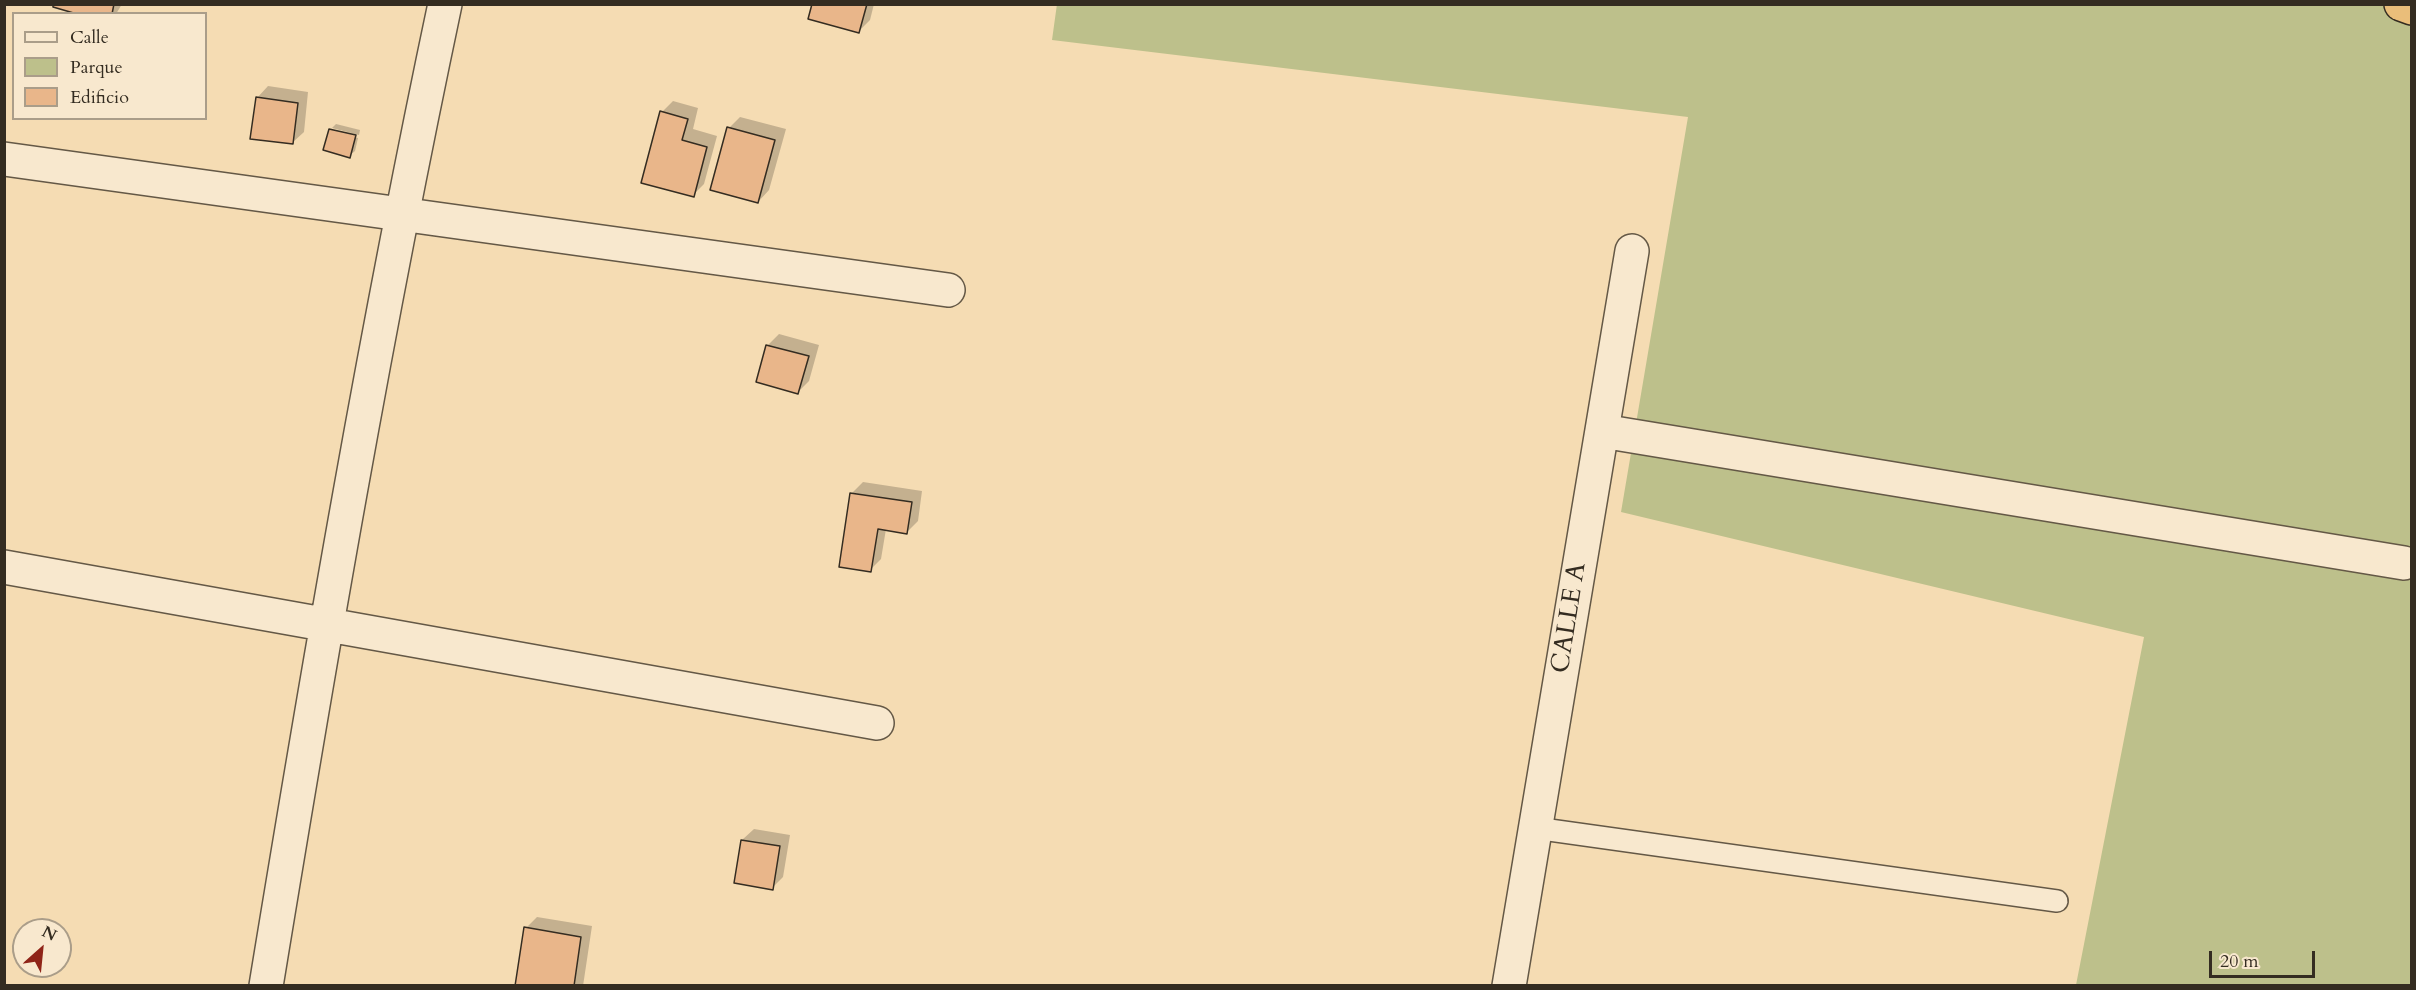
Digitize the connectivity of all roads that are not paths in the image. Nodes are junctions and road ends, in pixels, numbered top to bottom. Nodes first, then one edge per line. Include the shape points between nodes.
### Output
1 (434, 4) edge
2 (445, 4) edge
3 (2401, 4) edge
4 (2412, 8) edge
5 (438, 37) junction
6 (4, 159) edge
7 (402, 213) junction
8 (1632, 251) dead end
9 (948, 290) dead end
10 (1602, 431) junction
11 (2404, 563) dead end
12 (4, 567) edge
13 (326, 623) junction
14 (877, 723) dead end
15 (1536, 828) junction
16 (2057, 901) dead end
17 (266, 986) edge
18 (1509, 986) edge

1 - 5 street
2 - 5 street
3 - 4 highway
5 - 7 street
6 - 7 street
7 - 9 street
7 - 13 street
8 - 10 street, CALLE A
10 - 11 street
10 - 15 street, CALLE A
12 - 13 street
13 - 14 street
13 - 17 street
15 - 16 lane
15 - 18 street, CALLE A

